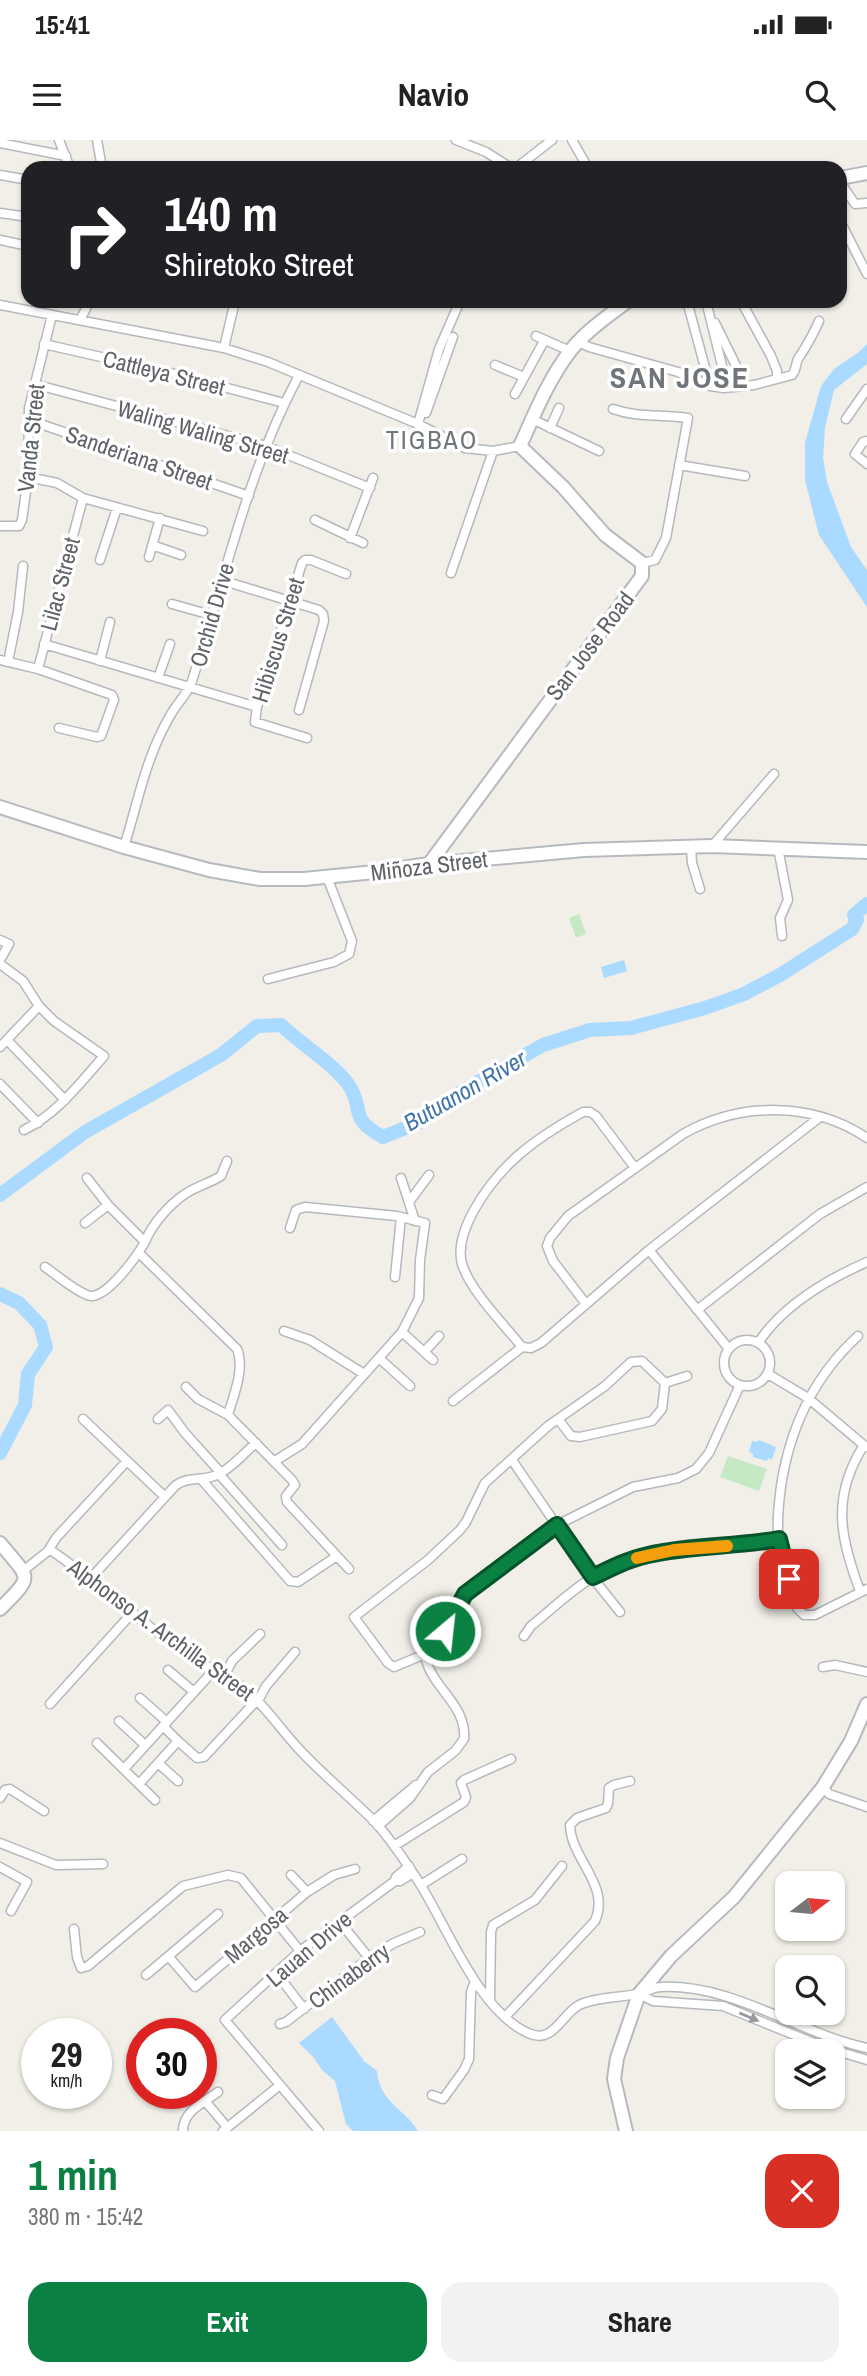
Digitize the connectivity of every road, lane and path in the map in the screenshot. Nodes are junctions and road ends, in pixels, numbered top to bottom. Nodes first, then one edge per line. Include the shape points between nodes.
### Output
1 (59, 140) edge
2 (97, 140) edge
3 (456, 140) edge
4 (552, 140) edge
5 (572, 140) edge
6 (0, 142) edge
7 (66, 156) junction
8 (68, 161) edge
9 (101, 161) edge
10 (501, 161) edge
11 (523, 161) edge
12 (584, 161) edge
13 (867, 173) edge
14 (0, 175) edge
15 (847, 178) edge
16 (21, 179) edge
17 (847, 191) edge
18 (867, 203) edge
19 (0, 213) edge
20 (21, 215) edge
21 (847, 235) edge
22 (0, 240) edge
23 (21, 244) edge
24 (867, 274) edge
25 (0, 305) edge
26 (86, 308) edge
27 (233, 308) edge
28 (457, 308) edge
29 (619, 308) edge
30 (689, 308) edge
31 (708, 308) edge
32 (709, 308) edge
33 (744, 308) edge
34 (52, 315) junction
35 (80, 320) junction
36 (819, 321) dead end
37 (453, 337) dead end
38 (44, 344) junction
39 (574, 346) junction
40 (224, 348) junction
41 (495, 365) dead end
42 (736, 365) junction
43 (723, 368) junction
44 (524, 377) junction
45 (297, 379) dead end
46 (777, 379) junction
47 (743, 380) dead end
48 (726, 382) dead end
49 (34, 384) junction
50 (710, 386) junction
51 (867, 389) edge
52 (515, 394) dead end
53 (284, 403) junction
54 (559, 408) dead end
55 (613, 409) dead end
56 (532, 419) junction
57 (846, 419) dead end
58 (29, 420) junction
59 (420, 425) junction
60 (550, 428) junction
61 (867, 441) edge
62 (267, 446) junction
63 (520, 446) junction
64 (493, 450) junction
65 (599, 451) dead end
66 (867, 464) edge
67 (679, 465) junction
68 (745, 476) dead end
69 (28, 477) junction
70 (373, 478) dead end
71 (370, 488) junction
72 (249, 496) junction
73 (83, 498) junction
74 (117, 508) junction
75 (160, 518) junction
76 (315, 520) dead end
77 (0, 526) edge
78 (204, 531) dead end
79 (350, 538) junction
80 (363, 543) dead end
81 (152, 545) junction
82 (181, 555) dead end
83 (149, 557) dead end
84 (100, 560) dead end
85 (642, 563) junction
86 (23, 566) dead end
87 (451, 573) dead end
88 (346, 574) dead end
89 (221, 580) junction
90 (289, 602) junction
91 (172, 604) dead end
92 (211, 615) junction
93 (110, 622) dead end
94 (44, 644) junction
95 (170, 644) dead end
96 (100, 660) junction
97 (4, 661) edge
98 (38, 669) junction
99 (158, 678) junction
100 (190, 687) junction
101 (257, 707) junction
102 (299, 710) dead end
103 (59, 728) dead end
104 (307, 738) dead end
105 (774, 774) dead end
106 (1, 810) edge
107 (712, 846) junction
108 (691, 847) junction
109 (124, 848) junction
110 (778, 848) junction
111 (867, 852) edge
112 (429, 864) junction
113 (327, 877) junction
114 (699, 889) dead end
115 (782, 936) dead end
116 (0, 940) edge
117 (0, 962) edge
118 (268, 979) dead end
119 (39, 1006) junction
120 (3, 1044) edge
121 (0, 1084) edge
122 (65, 1100) junction
123 (820, 1116) junction
124 (38, 1123) junction
125 (24, 1130) dead end
126 (867, 1138) edge
127 (227, 1161) dead end
128 (635, 1168) junction
129 (429, 1175) dead end
130 (87, 1178) dead end
131 (401, 1178) dead end
132 (867, 1187) edge
133 (409, 1202) junction
134 (108, 1205) junction
135 (401, 1217) junction
136 (415, 1221) junction
137 (85, 1223) dead end
138 (290, 1228) dead end
139 (145, 1242) junction
140 (649, 1250) junction
141 (139, 1254) junction
142 (867, 1262) edge
143 (45, 1267) dead end
144 (395, 1277) dead end
145 (586, 1304) junction
146 (697, 1310) junction
147 (284, 1331) dead end
148 (402, 1332) junction
149 (439, 1336) dead end
150 (858, 1336) dead end
151 (758, 1343) junction
152 (522, 1347) junction
153 (729, 1349) junction
154 (424, 1352) junction
155 (379, 1358) junction
156 (433, 1360) dead end
157 (364, 1374) junction
158 (768, 1374) junction
159 (687, 1376) dead end
160 (666, 1382) junction
161 (740, 1385) junction
162 (410, 1386) dead end
163 (186, 1387) dead end
164 (808, 1398) junction
165 (453, 1401) dead end
166 (228, 1415) junction
167 (83, 1419) dead end
168 (158, 1419) dead end
169 (558, 1419) junction
170 (256, 1443) junction
171 (865, 1447) edge
172 (512, 1460) junction
173 (127, 1461) junction
174 (275, 1461) junction
175 (220, 1473) junction
176 (201, 1479) junction
177 (165, 1497) junction
178 (557, 1525) junction
179 (779, 1539) junction
180 (0, 1543) edge
181 (282, 1545) dead end
182 (48, 1551) junction
183 (337, 1556) junction
184 (349, 1569) dead end
185 (24, 1575) junction
186 (593, 1577) junction
187 (91, 1578) junction
188 (863, 1590) edge
189 (0, 1609) edge
190 (133, 1612) junction
191 (620, 1612) dead end
192 (260, 1634) dead end
193 (524, 1636) dead end
194 (295, 1652) dead end
195 (425, 1654) junction
196 (823, 1667) dead end
197 (215, 1669) junction
198 (168, 1670) dead end
199 (867, 1672) edge
200 (225, 1675) junction
201 (194, 1692) junction
202 (140, 1698) dead end
203 (258, 1700) junction
204 (50, 1704) dead end
205 (867, 1704) edge
206 (119, 1721) dead end
207 (165, 1724) junction
208 (178, 1741) junction
209 (97, 1743) dead end
210 (145, 1745) junction
211 (511, 1759) dead end
212 (158, 1763) junction
213 (124, 1769) junction
214 (178, 1781) dead end
215 (630, 1781) dead end
216 (139, 1784) junction
217 (823, 1787) junction
218 (0, 1798) edge
219 (155, 1800) dead end
220 (867, 1807) edge
221 (44, 1811) dead end
222 (376, 1823) junction
223 (0, 1843) edge
224 (394, 1846) junction
225 (462, 1859) dead end
226 (103, 1864) dead end
227 (562, 1866) dead end
228 (0, 1867) edge
229 (355, 1869) dead end
230 (411, 1870) junction
231 (291, 1875) dead end
232 (421, 1885) junction
233 (307, 1892) junction
234 (11, 1911) dead end
235 (219, 1914) dead end
236 (274, 1920) junction
237 (341, 1922) junction
238 (74, 1929) dead end
239 (420, 1932) dead end
240 (300, 1951) junction
241 (169, 1957) junction
242 (369, 1958) junction
243 (277, 1973) junction
244 (146, 1975) dead end
245 (475, 1981) junction
246 (697, 1990) junction
247 (639, 1994) junction
248 (489, 1999) junction
249 (696, 2004) junction
250 (304, 2009) junction
251 (505, 2017) junction
252 (280, 2024) dead end
253 (867, 2049) edge
254 (867, 2060) edge
255 (280, 2085) junction
256 (432, 2095) dead end
257 (195, 2109) edge
258 (211, 2109) edge
259 (225, 2129) edge
260 (183, 2131) edge
261 (318, 2131) edge
262 (626, 2131) edge

1 - 7 street
2 - 9 street
3 - 10 street
4 - 11 street
5 - 12 street
6 - 7 street
7 - 8 street
13 - 15 street
14 - 16 street
17 - 18 street via 855,204
19 - 20 street
21 - 24 street
22 - 23 street
25 - 34 street
26 - 35 street
27 - 40 street
28 - 59 street via 439,349
29 - 39 street
30 - 50 street
31 - 43 street
32 - 42 street
33 - 46 street via 771,356
34 - 35 street
34 - 38 street, Vanda Street
35 - 40 street
36 - 46 street via 794,373
37 - 59 street
38 - 49 street, Vanda Street
38 - 53 street, Cattleya Street
39 - 44 street via 540,338
39 - 50 street via 678,372
39 - 56 street
40 - 59 street
41 - 44 street
42 - 43 street
42 - 47 street
43 - 48 street
44 - 52 street
45 - 53 street, Orchid Drive
46 - 50 street
49 - 58 street, Vanda Street
49 - 62 street, Waling Waling Street
51 - 57 street
53 - 62 street, Orchid Drive
54 - 60 street
55 - 67 street via 638,416 688,418
56 - 60 street
56 - 63 street
58 - 69 street, Vanda Street
58 - 72 street, Sanderiana Street
59 - 64 street via 466,448
60 - 65 street
61 - 66 street via 855,454
62 - 71 street, Waling Waling Street
62 - 72 street, Orchid Drive
63 - 64 street
63 - 85 street, San Jose Road via 605,536
64 - 87 street
67 - 68 street
67 - 85 street via 666,538 654,560
69 - 73 street via 57,483
69 - 77 street, Vanda Street via 19,526
70 - 71 street
71 - 79 street
72 - 89 street, Orchid Drive
73 - 74 street
73 - 94 street, Lilac Street
74 - 75 street
74 - 84 street
75 - 78 street
75 - 81 street
76 - 79 street
79 - 80 street
81 - 82 street
81 - 83 street
85 - 112 street, San Jose Road via 642,576 630,594
86 - 97 street via 18,612
88 - 90 street, Hibiscus Street via 305,560
89 - 90 street
89 - 92 street, Orchid Drive
90 - 101 street, Hibiscus Street
90 - 102 street via 319,610 324,621
91 - 92 street
92 - 100 street, Orchid Drive
93 - 96 street
94 - 96 street
94 - 98 street, Lilac Street
95 - 99 street
96 - 99 street
97 - 98 street
98 - 103 street via 110,694 114,700 101,736
99 - 100 street
100 - 101 street
100 - 109 street, Orchid Drive via 153,753
101 - 104 street, Hibiscus Street via 255,722
105 - 107 street
106 - 109 street, Miñoza Street
107 - 108 street, Miñoza Street
107 - 110 street, Miñoza Street
108 - 112 street, Miñoza Street via 584,850
108 - 114 street
109 - 113 street, Miñoza Street via 260,879
110 - 111 street, Miñoza Street
110 - 115 street via 788,900 780,913
112 - 113 street, Miñoza Street
113 - 118 street via 352,941 349,954
116 - 117 street via 9,944
117 - 119 street via 23,981
119 - 120 street
119 - 122 street via 104,1056
120 - 122 street
121 - 124 street
122 - 124 street
123 - 126 street
123 - 128 street via 765,1110 721,1117 683,1134
123 - 140 street
124 - 125 street
127 - 139 street via 221,1176 170,1207
128 - 145 street via 568,1216 550,1237 547,1246 553,1261
128 - 152 street via 596,1116 583,1112 527,1148 484,1193 462,1238 462,1262 476,1290
129 - 133 street
130 - 134 street
131 - 133 street
132 - 146 street via 820,1214
133 - 136 street
134 - 137 street
134 - 139 street
135 - 136 street
135 - 138 street via 305,1208 296,1210
135 - 144 street
136 - 148 street via 425,1223 419,1298
139 - 141 street
140 - 145 street
140 - 146 street
141 - 143 street via 97,1296 88,1296
141 - 166 street via 237,1349 240,1370
142 - 151 street via 805,1296 785,1311
145 - 152 street via 541,1343
146 - 153 street
147 - 157 street via 310,1340
148 - 154 street
148 - 155 street
149 - 154 street
150 - 164 street
151 - 153 street via 743,1341
151 - 158 street via 769,1356
152 - 165 street
153 - 161 street via 726,1370
154 - 156 street
155 - 157 street
155 - 162 street
157 - 174 street via 302,1444
158 - 161 street via 756,1385
158 - 164 street
159 - 160 street
160 - 169 street via 646,1363 635,1360
160 - 169 street via 662,1409 652,1421 580,1437 571,1436
161 - 178 street via 709,1453 696,1469 634,1488
163 - 166 street
164 - 171 street
164 - 179 street via 784,1463
166 - 170 street
167 - 173 street
168 - 175 street via 168,1410 174,1415
169 - 172 street
170 - 174 street
170 - 175 street
171 - 188 street via 846,1479 842,1508 850,1566
172 - 178 street
172 - 195 street via 485,1483 460,1530 354,1617 394,1667
173 - 177 street
173 - 182 street
174 - 183 street via 295,1485 286,1496 288,1502
175 - 176 street
175 - 181 street
176 - 177 street via 183,1480
176 - 183 street via 290,1581 298,1582
177 - 187 street
178 - 186 street
178 - 195 street via 465,1594 445,1631
179 - 186 street via 646,1555
179 - 188 street via 797,1608 804,1615 815,1615
180 - 185 street
182 - 185 street
182 - 187 street, Alphonso A. Archilla Street
183 - 184 street
185 - 189 street via 23,1586
186 - 191 street
186 - 193 street
187 - 190 street, Alphonso A. Archilla Street
190 - 197 street, Alphonso A. Archilla Street via 186,1654
190 - 204 street
192 - 200 street via 232,1661
194 - 203 street
195 - 222 street via 457,1707 465,1731 460,1745 418,1783 410,1798
196 - 199 street
197 - 200 street, Alphonso A. Archilla Street
197 - 201 street
198 - 201 street
200 - 203 street, Alphonso A. Archilla Street
201 - 207 street
202 - 207 street
203 - 208 street via 200,1759
203 - 222 street, Alphonso A. Archilla Street via 297,1747
205 - 217 street
206 - 210 street
207 - 208 street
207 - 210 street
208 - 212 street
209 - 213 street
210 - 213 street
211 - 224 street via 464,1780 464,1802
212 - 214 street
212 - 216 street
213 - 216 street
215 - 251 street via 609,1788 606,1808 570,1825 598,1896 600,1910 595,1920
216 - 219 street
217 - 220 street via 829,1794
217 - 247 street via 734,1897
218 - 221 street via 10,1789
222 - 224 street
223 - 226 street via 56,1864
224 - 230 street
225 - 232 street
227 - 248 street via 535,1900 493,1925
228 - 234 street via 27,1882
229 - 233 street, Margosa via 334,1875
230 - 232 street
230 - 237 street, Lauan Drive
231 - 233 street
232 - 245 street
233 - 236 street, Margosa
235 - 241 street
236 - 238 street via 241,1878 228,1875 183,1886 81,1968
236 - 240 street
236 - 241 street, Margosa via 195,1987
237 - 240 street, Lauan Drive
237 - 242 street
239 - 242 street, Chinaberry
240 - 243 street, Lauan Drive
241 - 244 street
242 - 250 street, Chinaberry
243 - 250 street
243 - 255 street, Lauan Drive via 225,2020
245 - 248 street
245 - 256 street via 468,2064 443,2099
246 - 247 street via 659,1987
246 - 249 street
246 - 253 street via 746,2003
247 - 249 street via 653,2001
247 - 251 street via 577,2006 544,2035 528,2033
247 - 262 street via 614,2079
248 - 251 street
249 -> 254 street via 723,2006
250 - 252 street, Chinaberry
255 - 259 street
255 - 261 street
257 - 260 street via 183,2122
258 - 259 street

